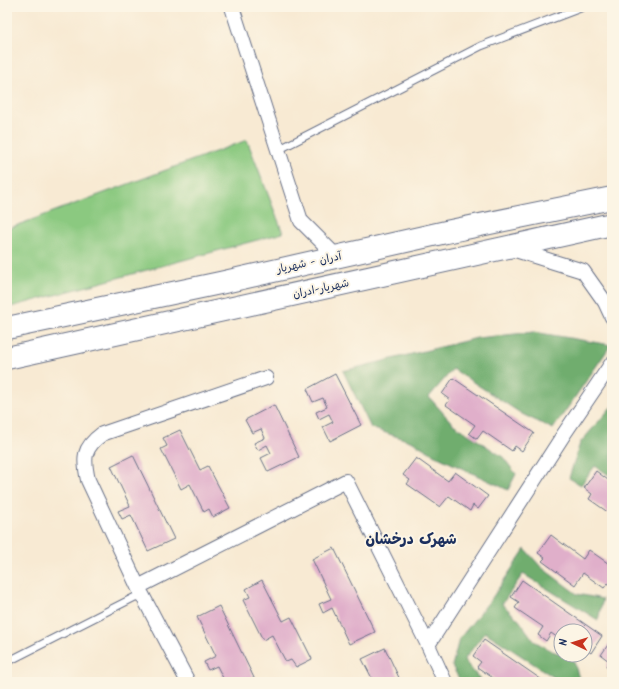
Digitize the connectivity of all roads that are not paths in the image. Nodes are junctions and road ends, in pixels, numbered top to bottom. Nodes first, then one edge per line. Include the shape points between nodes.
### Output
1 (232, 7) edge
2 (582, 7) edge
3 (278, 150) junction
4 (612, 198) edge
5 (612, 224) edge
6 (507, 248) junction
7 (337, 257) junction
8 (612, 317) edge
9 (7, 328) edge
10 (7, 358) edge
11 (612, 363) edge
12 (266, 378) dead end
13 (139, 591) junction
14 (428, 645) junction
15 (7, 662) edge
16 (188, 682) edge
17 (445, 682) edge

1 - 3 street
2 - 3 lane via 481,46
3 - 7 street via 301,221
4 - 7 main road, آدران - شهریار
5 - 6 main road, شهریار-ادران
6 - 8 street via 582,271 605,302
6 - 10 main road, شهریار-ادران
7 - 9 main road, آدران - شهریار
11 - 14 street
12 - 13 street via 102,434 92,441 86,453 85,467 88,480
13 - 14 street via 346,481
13 - 15 lane
13 - 16 street
14 - 17 street

